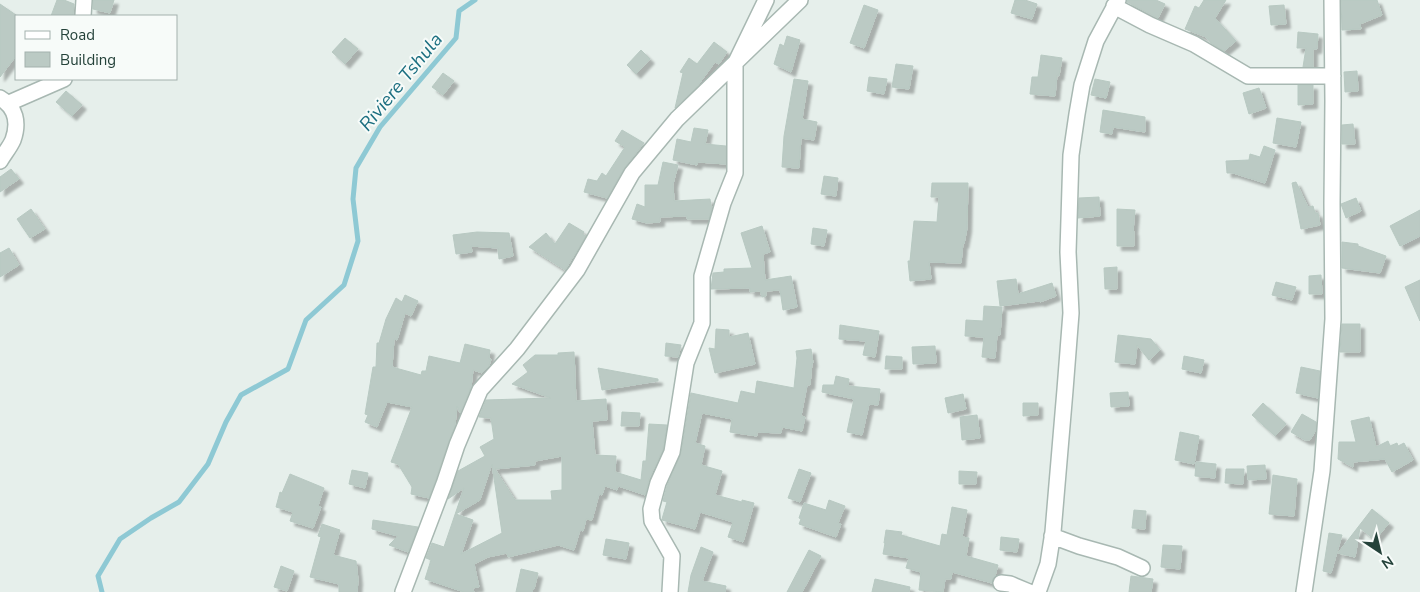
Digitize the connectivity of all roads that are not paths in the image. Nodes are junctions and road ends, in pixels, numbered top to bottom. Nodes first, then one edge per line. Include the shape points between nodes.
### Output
1 (84, 0) edge
2 (766, 0) edge
3 (800, 0) edge
4 (1332, 0) edge
5 (1116, 3) edge
6 (83, 15) edge
7 (735, 64) junction
8 (1333, 76) junction
9 (61, 80) edge
10 (4, 101) edge
11 (0, 161) edge
12 (1052, 536) junction
13 (1142, 568) dead end
14 (1001, 583) dead end
15 (403, 592) edge
16 (670, 592) edge
17 (1029, 592) edge
18 (1038, 592) edge
19 (1304, 592) edge

1 - 6 street
2 - 7 street
3 - 7 street
4 - 8 street
5 - 8 street via 1150,26 1194,44 1248,76
5 - 12 street via 1096,40 1082,85 1071,155 1068,252 1071,313
7 - 15 street via 677,119 632,173 577,270 517,349 480,390
7 - 16 street via 735,173 722,203 702,276 702,322 686,363 672,452 651,509 652,521 672,556
8 - 19 street via 1333,318 1322,471
9 - 10 street
10 - 11 street via 17,120 13,140
12 - 13 street
12 - 18 street via 1048,564
14 - 17 street

